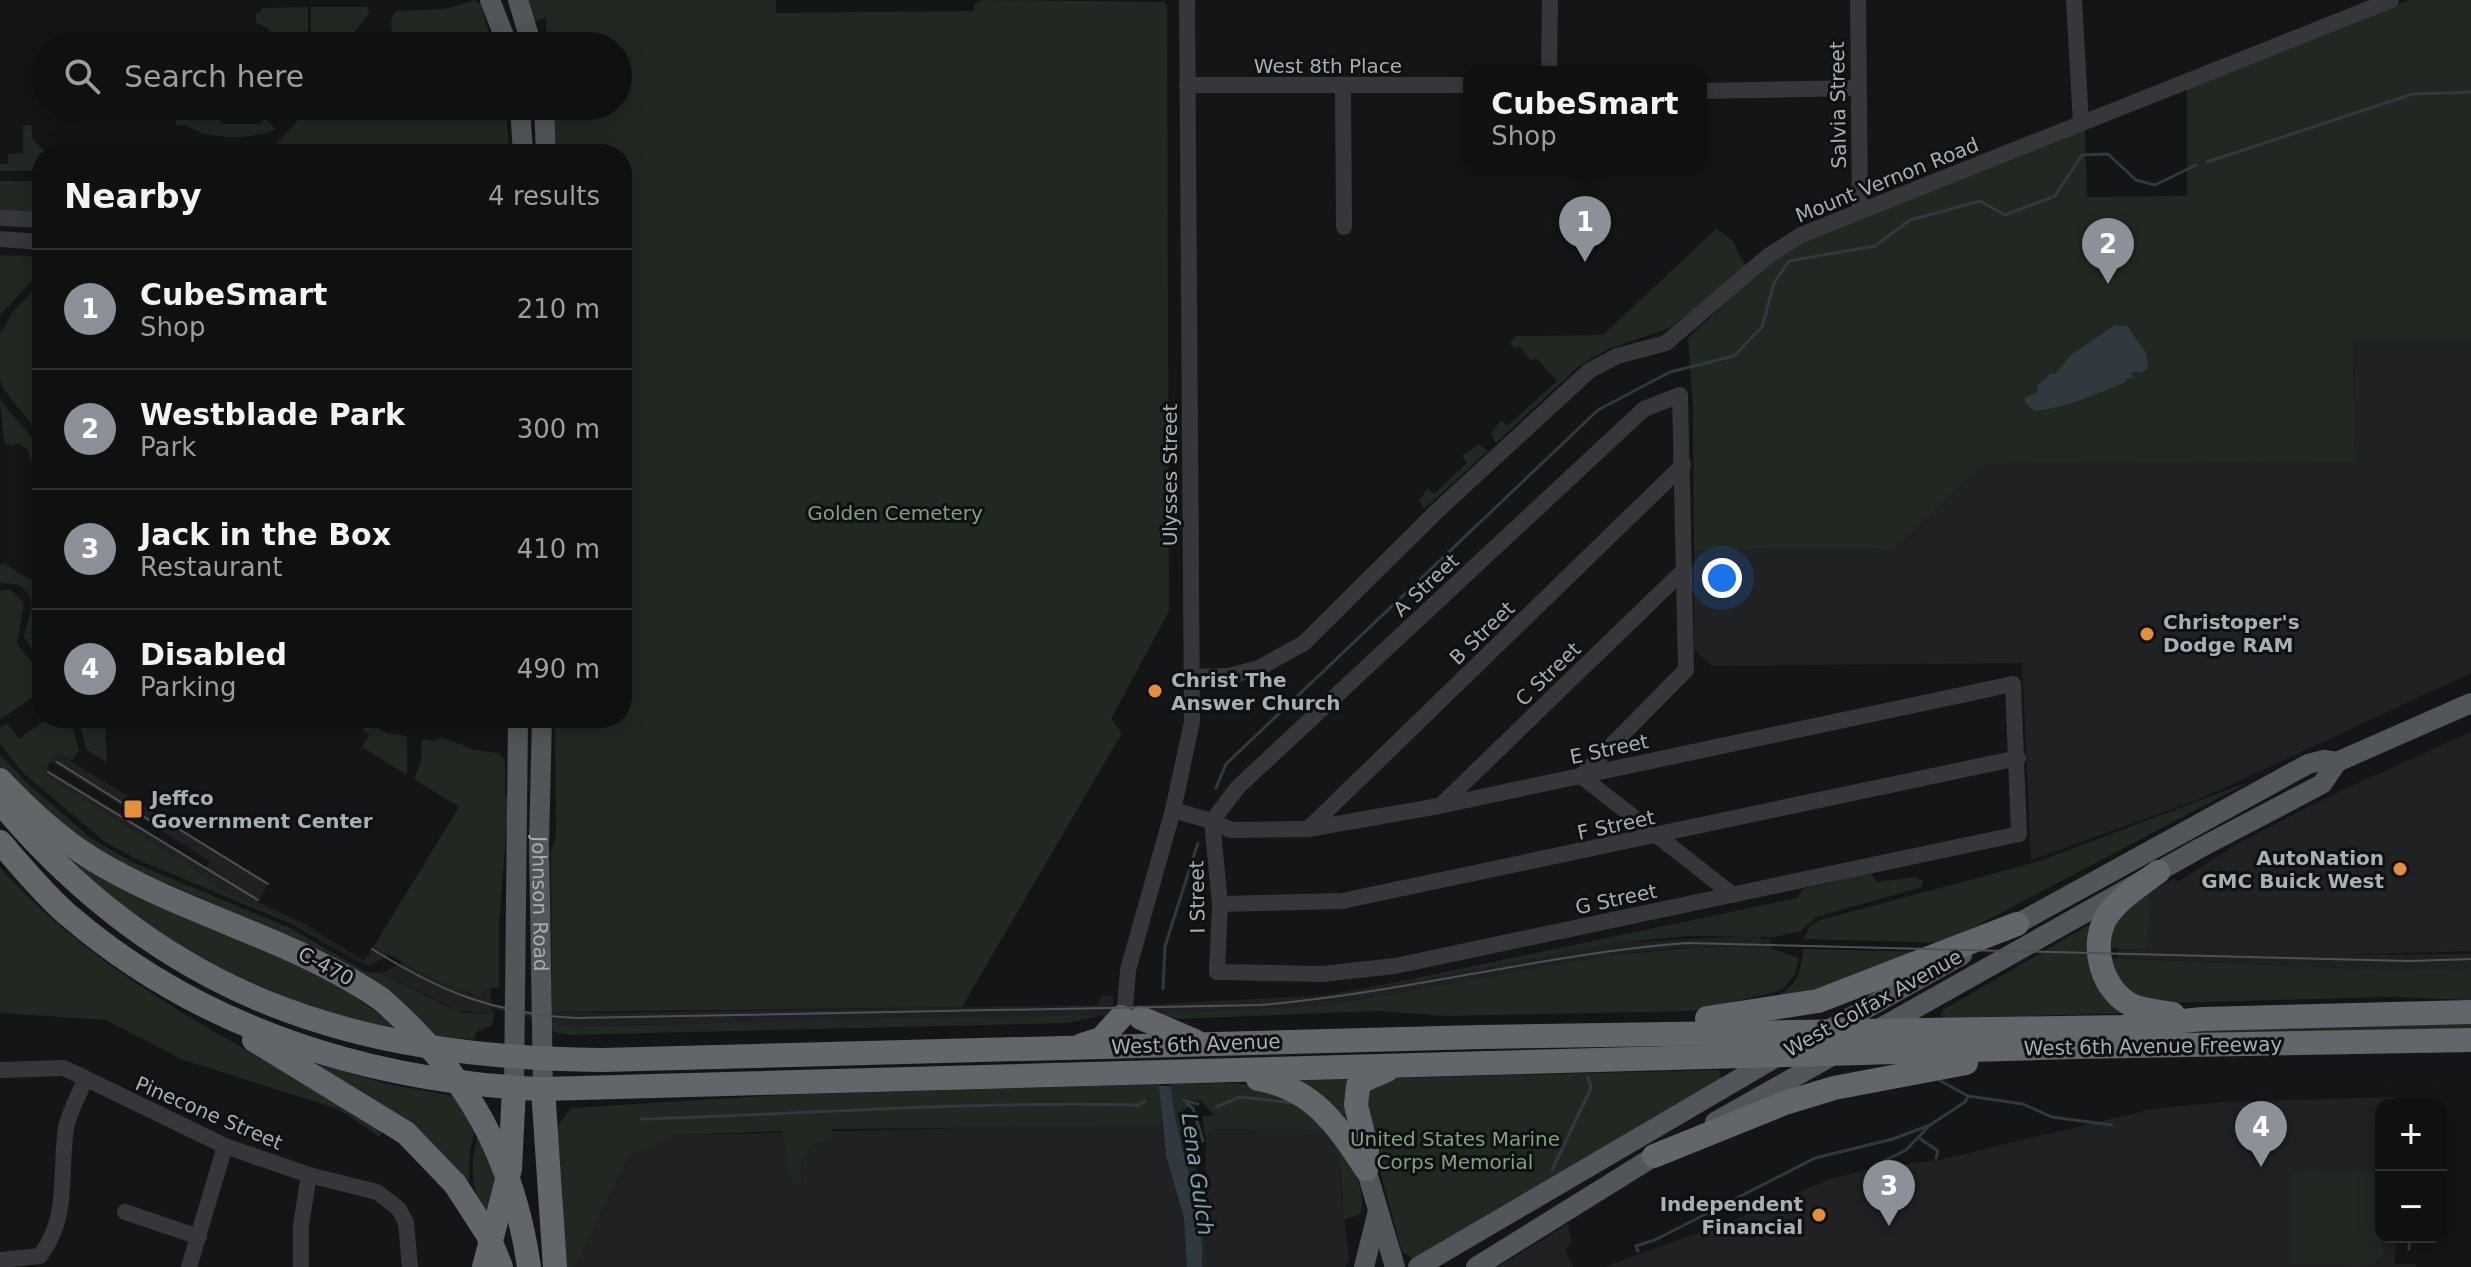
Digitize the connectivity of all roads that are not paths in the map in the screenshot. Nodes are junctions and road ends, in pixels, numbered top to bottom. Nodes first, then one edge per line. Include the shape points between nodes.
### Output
1 (490, 0) edge
2 (518, 0) edge
3 (1187, 0) edge
4 (1550, 0) edge
5 (1858, 0) edge
6 (2074, 0) edge
7 (2391, 0) edge
8 (503, 32) edge
9 (528, 32) edge
10 (1549, 66) edge
11 (1187, 85) junction
12 (1463, 85) edge
13 (1343, 87) junction
14 (1857, 88) junction
15 (1707, 91) edge
16 (521, 120) edge
17 (545, 120) edge
18 (2081, 123) junction
19 (522, 144) edge
20 (546, 144) edge
21 (1860, 209) junction
22 (0, 218) edge
23 (32, 220) edge
24 (1344, 227) dead end
25 (0, 239) edge
26 (32, 241) edge
27 (1683, 465) junction
28 (1683, 571) junction
29 (1191, 677) junction
30 (2471, 703) edge
31 (518, 728) edge
32 (521, 728) edge
33 (542, 728) edge
34 (2018, 758) junction
35 (2337, 762) junction
36 (1581, 776) junction
37 (0, 780) edge
38 (0, 802) edge
39 (1439, 806) junction
40 (1173, 810) junction
41 (1212, 821) junction
42 (1308, 829) junction
43 (1657, 837) junction
44 (0, 842) edge
45 (539, 844) junction
46 (2158, 872) junction
47 (1733, 895) junction
48 (1220, 904) junction
49 (2017, 924) junction
50 (1217, 972) joint
51 (2471, 1012) edge
52 (1131, 1017) junction
53 (2203, 1019) junction
54 (238, 1023) junction
55 (1879, 1029) junction
56 (1826, 1031) junction
57 (1479, 1037) junction
58 (2471, 1040) edge
59 (1201, 1044) junction
60 (2075, 1047) junction
61 (1072, 1048) junction
62 (1835, 1054) junction
63 (513, 1057) junction
64 (1777, 1057) junction
65 (542, 1059) junction
66 (1397, 1066) junction
67 (0, 1070) edge
68 (1220, 1072) junction
69 (85, 1080) junction
70 (620, 1087) junction
71 (514, 1088) junction
72 (543, 1089) junction
73 (225, 1146) junction
74 (1654, 1156) junction
75 (1366, 1169) junction
76 (309, 1175) junction
77 (1378, 1211) junction
78 (125, 1212) dead end
79 (549, 1219) junction
80 (199, 1237) junction
81 (0, 1260) edge
82 (189, 1267) edge
83 (301, 1267) edge
84 (410, 1267) edge
85 (484, 1267) edge
86 (501, 1267) edge
87 (529, 1267) edge
88 (555, 1267) edge
89 (1364, 1267) edge
90 (1395, 1267) edge
91 (1418, 1267) edge
92 (1476, 1267) edge

1 - 8 main road
2 - 9 main road
3 - 11 street, Ulysses Street
4 - 10 street
5 - 14 street, Salvia Street
6 - 18 street
7 - 18 street, Mount Vernon Road
11 - 13 street, West 8th Place
11 - 29 street, Ulysses Street
12 - 13 street, West 8th Place
13 - 24 street
14 - 15 street
14 - 21 street, Salvia Street
16 - 19 main road
17 - 20 main road
18 - 21 street, Mount Vernon Road
21 - 29 street, Mount Vernon Road via 1768,256 1666,343 1617,356 1589,371 1304,643 1259,668
22 - 23 street
25 - 26 street
27 - 28 street
27 - 41 street, A Street via 1680,395 1644,409 1238,787
27 - 42 street, B Street
28 - 36 street via 1686,670
28 - 39 street, C Street
29 - 40 street, Ulysses Street via 1192,722
30 - 35 main road, West Colfax Avenue
31 - 63 main road, Johnson Road
32 - 45 main road via 535,751
33 - 45 main road, Johnson Road
34 - 36 street, E Street via 2013,684
34 - 43 street, F Street
34 - 47 street, G Street via 2019,834
35 - 46 main road, West Colfax Avenue via 2322,784
35 - 49 main road, West Colfax Avenue via 2316,761 2285,775
36 - 39 street, E Street
36 - 43 street
37 - 87 highway, C-470, bridge via 46,825 95,860 301,952 381,999 423,1038 476,1107 517,1200
38 - 63 highway, West 6th Avenue via 46,854 114,916 219,983 331,1026 424,1047
39 - 42 street, E Street
40 - 41 street, E Street
40 - 52 street, Ulysses Street via 1128,970 1125,1008
41 - 42 street, E Street via 1231,830
41 - 48 street, I Street
43 - 47 street
43 - 48 street, F Street via 1342,901
44 - 54 highway via 66,913 153,976
45 - 65 main road, Johnson Road
46 - 53 highway via 2109,913 2098,945 2102,967 2116,991 2136,1007
46 - 55 main road, West Colfax Avenue
47 - 50 street, G Street via 1395,966 1322,974
48 - 50 street, I Street
49 - 56 main road, West Colfax Avenue
49 - 57 highway via 1851,990 1783,1008
51 - 53 highway, West 6th Avenue Freeway
52 - 59 highway
52 - 61 highway via 1101,1039
53 - 55 highway, West 6th Avenue Freeway via 2122,1027
54 - 71 highway, West 6th Avenue via 388,1071
54 - 86 highway, bridge via 257,1043 406,1133 455,1184 488,1235
55 - 56 highway, West 6th Avenue
55 - 62 main road, West Colfax Avenue
56 - 57 highway, West 6th Avenue
56 - 64 main road, West Colfax Avenue
57 - 59 highway, West 6th Avenue
58 - 60 highway, West 6th Avenue Freeway
59 - 61 highway, West 6th Avenue
60 - 62 highway, West 6th Avenue Freeway
60 - 74 highway via 1834,1088
61 - 65 highway, West 6th Avenue
62 - 64 highway, West 6th Avenue
62 - 74 main road, West Colfax Avenue
63 - 65 highway, West 6th Avenue
63 - 71 main road, Johnson Road
64 - 66 highway, West 6th Avenue
64 - 91 main road, West Colfax Avenue
65 - 72 main road, Johnson Road
66 - 68 highway, West 6th Avenue
66 - 75 highway via 1369,1075 1358,1086
67 - 69 street, Pinecone Street via 64,1068
68 - 70 highway, West 6th Avenue
68 - 75 highway via 1295,1089 1338,1125
69 - 73 street, Pinecone Street
69 - 81 street via 67,1125 59,1224 52,1241 40,1256
70 - 72 highway, West 6th Avenue
70 - 79 highway via 573,1099 556,1110
71 - 72 highway, West 6th Avenue
71 - 85 highway via 510,1169
72 - 79 highway
73 - 76 street, Pinecone Street
73 - 80 street
74 - 92 main road, West Colfax Avenue
75 - 77 main road
76 - 83 street
76 - 84 street, Pinecone Street via 377,1192 399,1209 410,1235
77 - 89 main road
77 - 90 main road
78 - 80 street
79 - 88 highway
80 - 82 street

